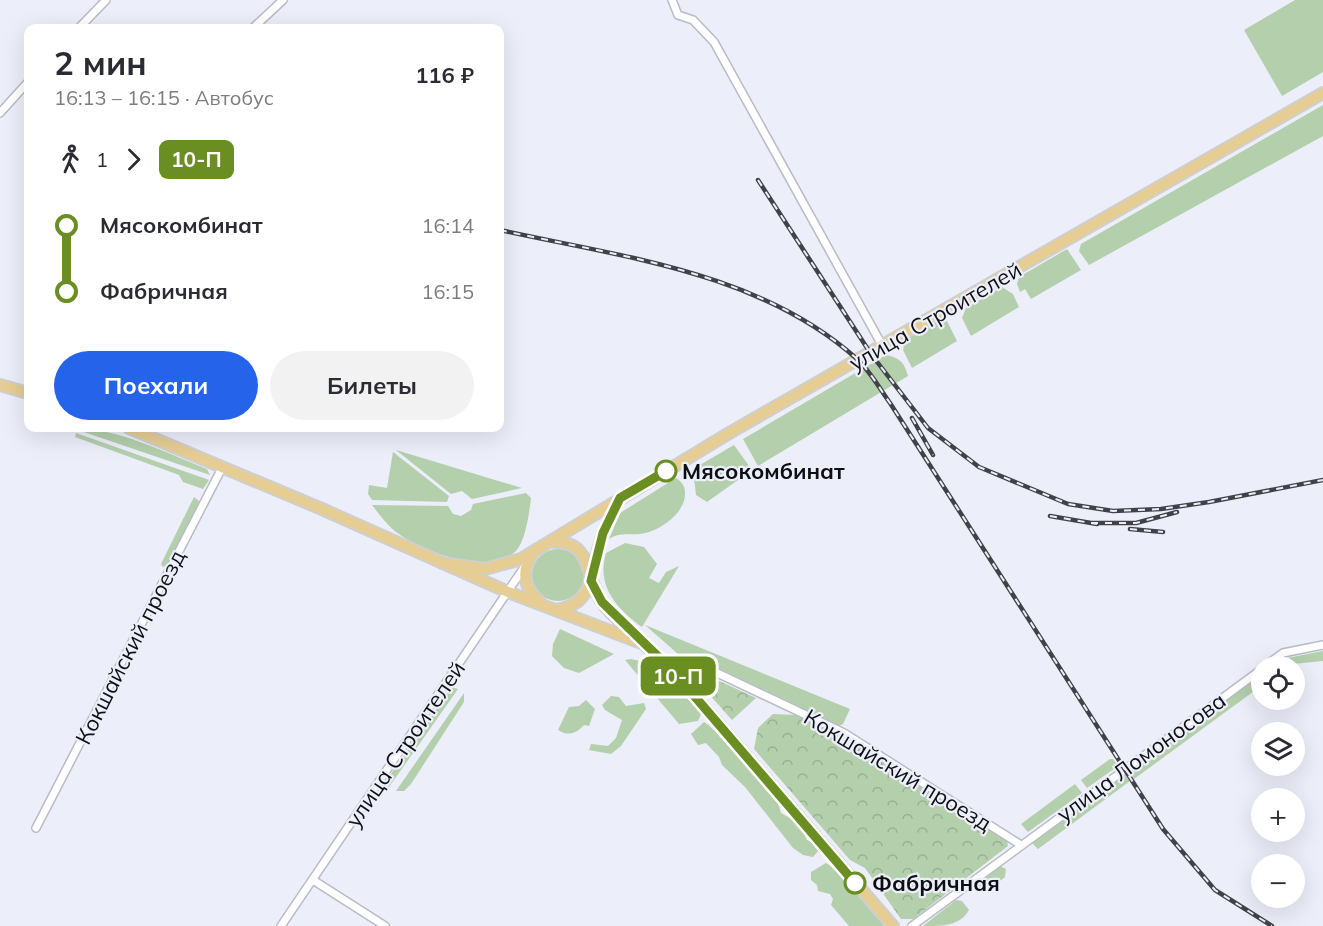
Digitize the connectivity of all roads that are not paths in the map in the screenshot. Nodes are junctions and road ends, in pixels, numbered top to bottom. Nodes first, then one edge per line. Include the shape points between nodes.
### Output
1 (106, 0) edge
2 (283, 0) edge
3 (672, 0) edge
4 (83, 24) edge
5 (257, 24) edge
6 (24, 86) edge
7 (1323, 93) edge
8 (0, 112) edge
9 (883, 347) junction
10 (0, 385) edge
11 (24, 392) edge
12 (139, 432) edge
13 (223, 466) junction
14 (620, 498) junction
15 (549, 542) junction
16 (535, 552) junction
17 (528, 561) junction
18 (442, 563) junction
19 (591, 578) junction
20 (508, 592) junction
21 (542, 605) junction
22 (556, 610) junction
23 (644, 644) junction
24 (1323, 645) edge
25 (1279, 656) edge
26 (672, 670) junction
27 (1251, 676) edge
28 (36, 828) dead end
29 (1021, 845) junction
30 (313, 880) junction
31 (281, 926) edge
32 (385, 926) edge
33 (893, 926) edge
34 (912, 926) edge

1 - 4 street
2 - 5 street
3 - 9 street via 678,15 693,21 714,42
6 - 8 street
7 - 9 main road, улица Строителей
9 - 14 main road, улица Строителей
10 - 11 main road
12 - 13 main road
13 - 18 main road
13 - 28 street, Кокшайский проезд
14 - 15 main road, улица Строителей
14 - 19 main road via 603,533
15 - 16 main road
15 - 19 main road via 575,548 589,563
16 - 17 main road
16 - 18 main road via 495,568
17 - 20 street, улица Строителей
17 - 21 main road via 525,580
18 - 20 main road
19 - 22 main road via 582,599
19 - 23 main road via 602,602
20 - 21 main road
20 - 30 street, улица Строителей
21 - 22 main road
22 - 23 main road
23 - 26 main road
24 - 25 street, улица Ломоносова
26 - 29 street, Кокшайский проезд via 713,671 844,733
26 - 33 main road
27 - 29 street, улица Ломоносова
29 - 34 street, улица Ломоносова
30 - 31 street, улица Строителей
30 - 32 street

